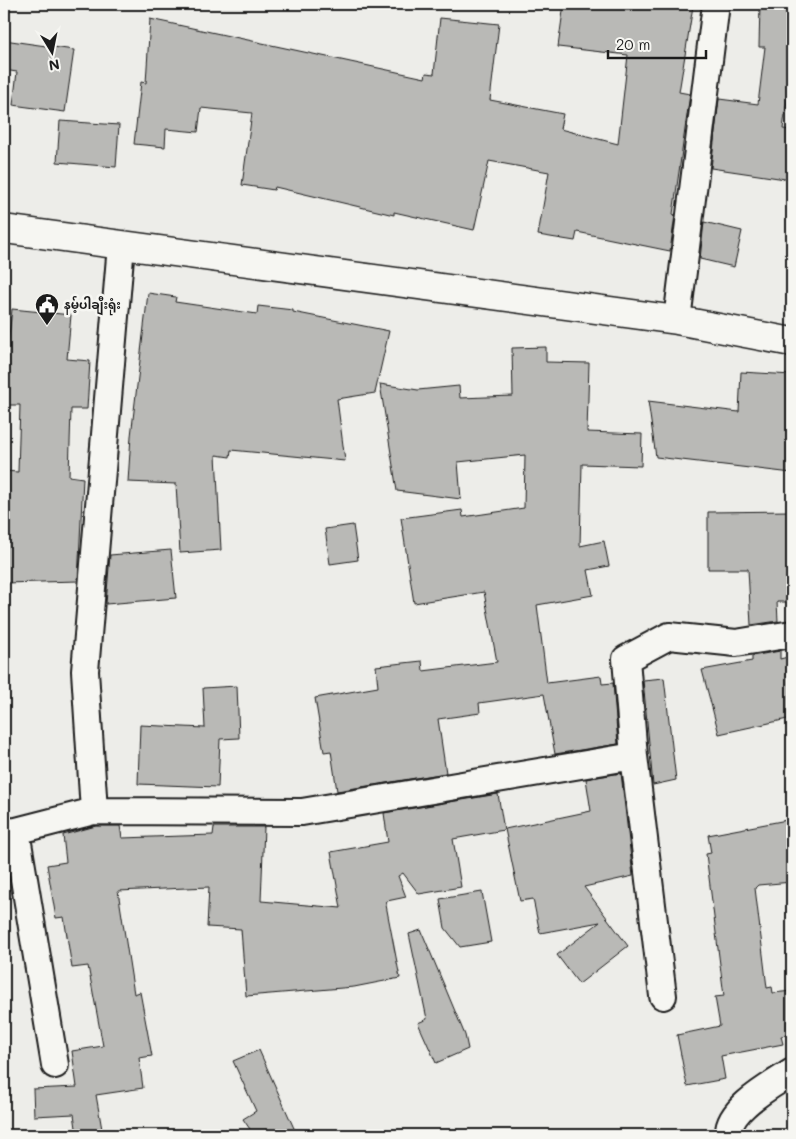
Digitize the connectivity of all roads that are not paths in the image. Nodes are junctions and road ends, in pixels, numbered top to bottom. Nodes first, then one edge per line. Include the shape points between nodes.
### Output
1 (716, 4) edge
2 (4, 228) edge
3 (121, 245) junction
4 (678, 320) junction
5 (792, 342) edge
6 (792, 634) edge
7 (634, 756) junction
8 (94, 811) junction
9 (10, 832) edge
10 (663, 996) dead end
11 (56, 1065) dead end
12 (792, 1072) edge
13 (729, 1135) edge

1 - 4 street
2 - 3 main road
3 - 4 main road
3 - 8 street via 85,671
4 - 5 main road
6 - 7 street via 736,643 669,636 626,659
7 - 8 street via 302,812
7 - 10 street
8 - 9 street
9 - 11 street
12 - 13 street via 751,1099 733,1119

